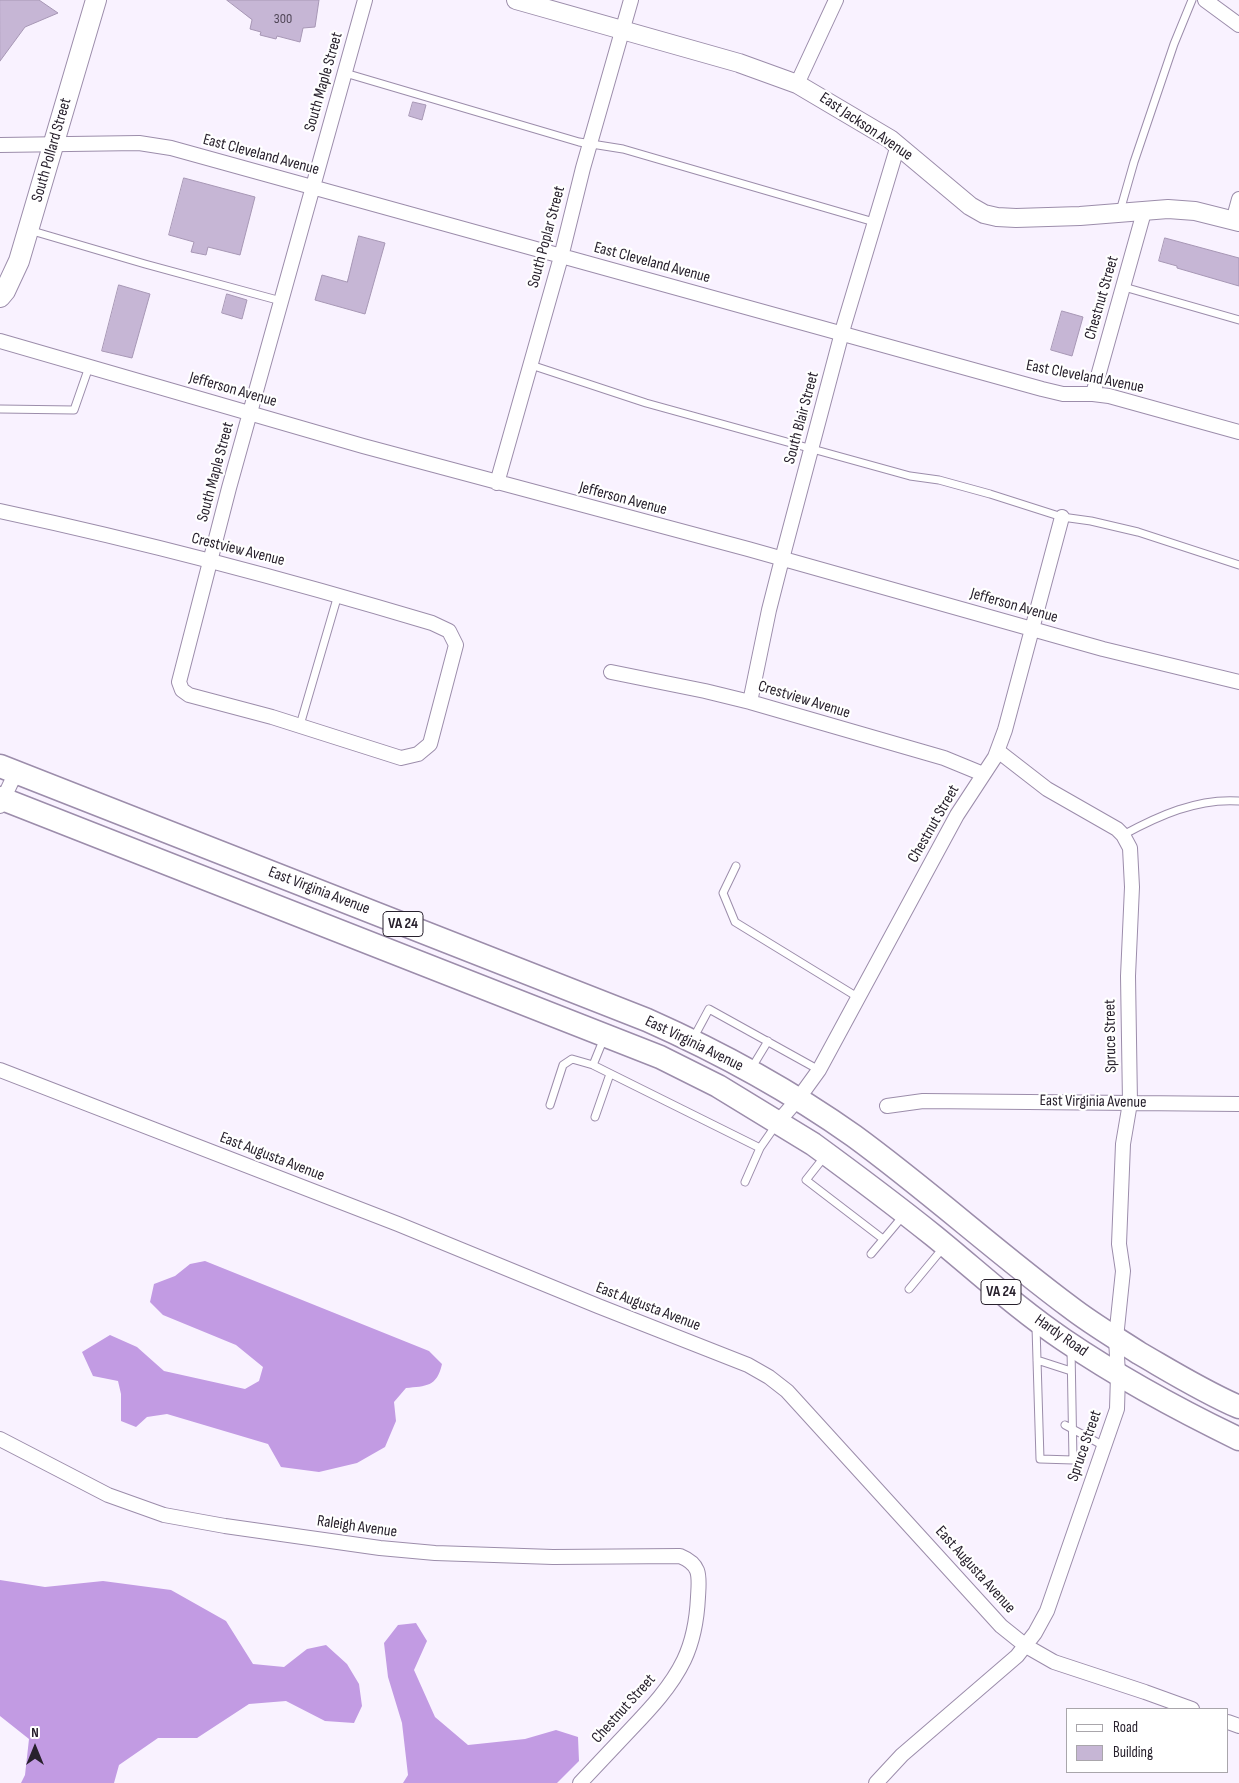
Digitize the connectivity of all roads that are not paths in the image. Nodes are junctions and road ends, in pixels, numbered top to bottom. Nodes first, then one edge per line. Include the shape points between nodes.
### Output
1 (96, 0) edge
2 (365, 0) edge
3 (516, 0) edge
4 (631, 0) edge
5 (836, 0) edge
6 (1192, 0) edge
7 (1205, 0) edge
8 (1239, 25) edge
9 (623, 30) junction
10 (345, 73) junction
11 (797, 84) junction
12 (590, 144) junction
13 (0, 145) edge
14 (53, 145) junction
15 (898, 145) junction
16 (312, 187) junction
17 (1239, 199) edge
18 (1144, 212) junction
19 (1120, 214) junction
20 (1236, 221) edge
21 (874, 222) junction
22 (29, 230) junction
23 (561, 256) junction
24 (1124, 287) junction
25 (0, 297) edge
26 (281, 301) junction
27 (1239, 320) edge
28 (842, 334) junction
29 (0, 342) edge
30 (531, 365) junction
31 (89, 367) junction
32 (1093, 394) junction
33 (0, 409) edge
34 (250, 414) junction
35 (1239, 432) edge
36 (811, 449) junction
37 (497, 483) junction
38 (0, 511) edge
39 (1062, 517) junction
40 (782, 559) junction
41 (210, 561) junction
42 (1239, 565) edge
43 (338, 595) junction
44 (1031, 630) junction
45 (611, 672) dead end
46 (1239, 682) edge
47 (750, 702) junction
48 (300, 726) junction
49 (998, 752) junction
50 (8, 769) edge
51 (983, 774) junction
52 (1, 801) edge
53 (1239, 801) edge
54 (1123, 835) junction
55 (736, 866) dead end
56 (859, 998) junction
57 (605, 1036) junction
58 (692, 1040) junction
59 (768, 1041) junction
60 (593, 1066) junction
61 (0, 1070) edge
62 (819, 1070) junction
63 (750, 1071) junction
64 (610, 1074) junction
65 (798, 1099) junction
66 (1130, 1103) junction
67 (1239, 1104) edge
68 (550, 1105) dead end
69 (887, 1106) dead end
70 (595, 1117) dead end
71 (778, 1122) junction
72 (760, 1148) junction
73 (827, 1154) junction
74 (745, 1182) dead end
75 (905, 1213) junction
76 (883, 1239) junction
77 (945, 1246) junction
78 (870, 1254) dead end
79 (909, 1289) dead end
80 (1036, 1319) junction
81 (1116, 1338) junction
82 (1070, 1344) junction
83 (1037, 1360) junction
84 (1071, 1371) junction
85 (1118, 1375) junction
86 (1239, 1407) edge
87 (1065, 1425) dead end
88 (1073, 1428) junction
89 (0, 1439) edge
90 (1239, 1439) edge
91 (1104, 1446) junction
92 (698, 1594) joint
93 (1026, 1646) junction
94 (1189, 1708) edge
95 (580, 1783) edge
96 (876, 1783) edge

1 - 14 main road, South Pollard Street
2 - 10 street, South Maple Street
3 - 9 street, East Jackson Avenue
4 - 9 street, South Poplar Street
5 - 11 street
6 - 19 lane via 1134,162
7 - 8 street
9 - 11 street, East Jackson Avenue via 740,63
9 - 12 street, South Poplar Street
10 - 12 lane
10 - 16 street, South Maple Street
11 - 15 street, East Jackson Avenue
12 - 21 lane via 623,149
12 - 23 street, South Poplar Street
13 - 14 street, East Cleveland Avenue
14 - 16 street, East Cleveland Avenue via 157,144
14 - 22 main road, South Pollard Street
15 - 19 street, East Jackson Avenue via 970,206 984,214 1016,218
15 - 21 street, South Blair Street
16 - 23 street, East Cleveland Avenue
16 - 26 street, South Maple Street
17 - 20 street
18 - 19 street, East Jackson Avenue
18 - 20 street, East Jackson Avenue via 1168,209 1195,211
18 - 24 street, Chestnut Street
21 - 28 street, South Blair Street
22 - 25 main road, South Pollard Street via 19,261
22 - 26 lane
23 - 28 street, East Cleveland Avenue
23 - 30 street, South Poplar Street
24 - 27 lane
24 - 32 street, Chestnut Street
26 - 34 street, South Maple Street
28 - 32 street, East Cleveland Avenue via 1063,394
28 - 36 street, South Blair Street
29 - 31 street, Jefferson Avenue
30 - 36 lane via 646,403
30 - 37 street, South Poplar Street
31 - 33 lane via 74,410
31 - 34 street, Jefferson Avenue
32 - 35 street, East Cleveland Avenue
34 - 37 street, Jefferson Avenue
34 - 41 street, South Maple Street
36 - 39 lane via 910,476 939,480
36 - 40 street, South Blair Street
37 - 40 street, Jefferson Avenue
38 - 41 street, Crestview Avenue
39 - 42 lane via 1138,532
39 - 44 street, Chestnut Street
40 - 44 street, Jefferson Avenue
40 - 47 street, South Blair Street
41 - 43 street, Crestview Avenue
41 - 48 street, South Maple Street via 179,682 182,690 189,695
43 - 48 lane
43 - 48 street, Crestview Avenue via 449,631 456,644 430,744 418,754 401,758
44 - 46 street, Jefferson Avenue
44 - 49 street, Chestnut Street
45 - 47 street, Crestview Avenue
47 - 51 street, Crestview Avenue via 944,758
49 - 51 street, Chestnut Street
49 - 54 street via 1047,789
50 - 52 street
50 - 58 main road, East Virginia Avenue / VA 24 via 530,973
51 - 56 street, Chestnut Street
52 - 57 main road, East Virginia Avenue / VA 24
53 - 54 lane via 1203,803 1177,810
54 - 66 street, Spruce Street via 1131,853 1132,887 1128,976
55 - 56 lane via 723,894 735,922
56 - 62 street, Chestnut Street
57 - 60 lane
57 - 71 main road, East Virginia Avenue / VA 24 via 660,1057 718,1086
58 - 59 lane via 709,1009
58 - 63 main road, East Virginia Avenue / VA 24
59 - 62 lane
59 - 63 lane
60 - 64 lane
60 - 68 lane via 572,1059 563,1065
61 - 93 street, East Augusta Avenue via 748,1364 787,1391 1001,1626
62 - 65 street, Chestnut Street
63 - 65 main road, East Virginia Avenue / VA 24
64 - 70 lane
64 - 72 lane
65 - 71 street, Chestnut Street
65 - 81 main road, Hardy Road / VA 24 via 854,1136 1071,1308
66 - 67 street, East Virginia Avenue
66 - 69 street, East Virginia Avenue via 923,1101
66 - 81 street, Spruce Street via 1122,1144 1119,1244 1123,1271
71 - 72 lane
71 - 73 main road, Hardy Road / VA 24
72 - 74 lane
73 - 75 main road, Hardy Road / VA 24
73 - 76 lane via 806,1180
75 - 76 lane
75 - 77 main road, Hardy Road / VA 24
76 - 78 lane
77 - 79 lane
77 - 80 main road, Hardy Road / VA 24
80 - 82 main road, Hardy Road / VA 24
80 - 83 lane
81 - 85 street, Spruce Street
81 - 86 main road, Hardy Road / VA 24 via 1177,1376
82 - 84 lane
82 - 85 main road, Hardy Road / VA 24
83 - 84 lane
83 - 88 lane via 1042,1416 1040,1459 1073,1460
84 - 88 lane via 1069,1402
85 - 90 main road, Hardy Road / VA 24 via 1182,1412
85 - 91 street, Spruce Street via 1116,1409
87 - 88 lane
88 - 91 lane
89 - 92 street, Raleigh Avenue via 108,1495 164,1515 407,1551 552,1557 680,1556 696,1567
91 - 93 street, Spruce Street via 1047,1611
92 - 95 street, Chestnut Street via 692,1637 676,1676 657,1702
93 - 94 street, East Augusta Avenue via 1054,1662
93 - 96 street, Spruce Street via 902,1755

